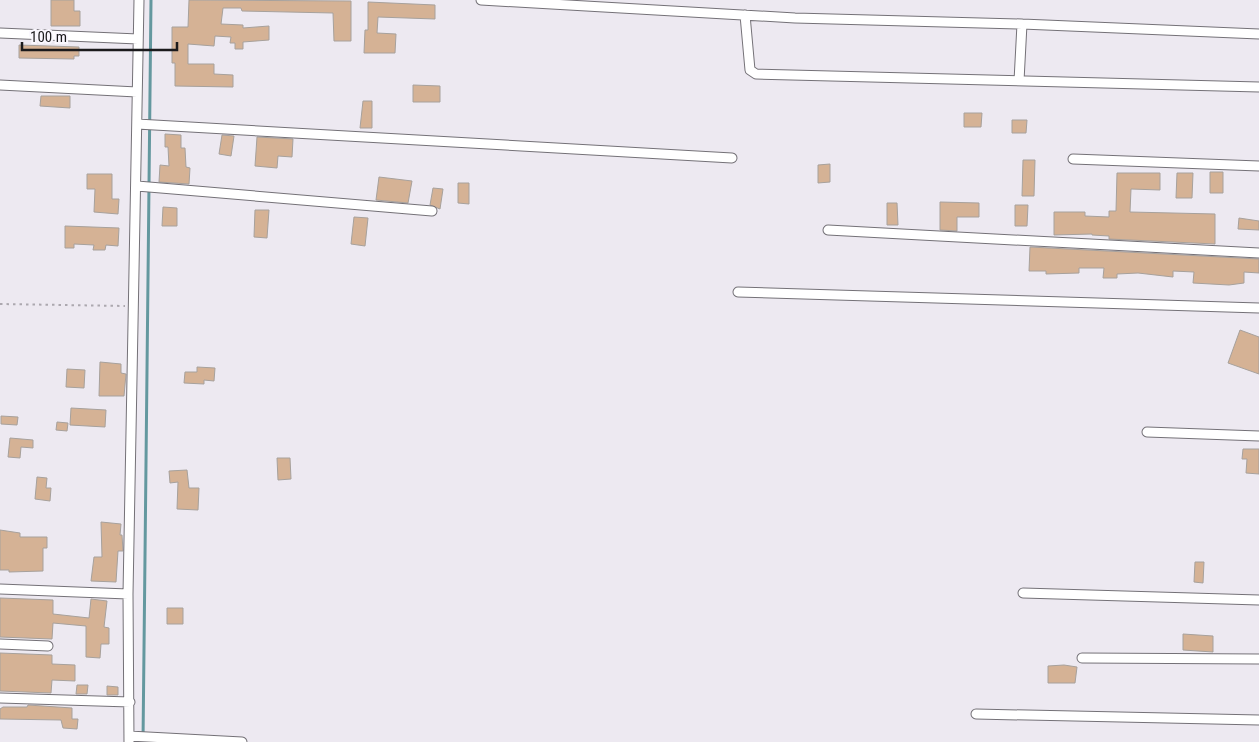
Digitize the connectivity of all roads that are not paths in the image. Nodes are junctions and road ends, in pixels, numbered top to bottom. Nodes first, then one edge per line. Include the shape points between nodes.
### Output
1 (139, 0) edge
2 (481, 0) edge
3 (745, 15) junction
4 (1022, 24) junction
5 (0, 33) edge
6 (1259, 34) edge
7 (138, 39) junction
8 (1019, 81) junction
9 (0, 85) edge
10 (1259, 87) edge
11 (137, 92) junction
12 (140, 124) junction
13 (732, 158) dead end
14 (1073, 159) dead end
15 (1259, 166) edge
16 (140, 187) junction
17 (432, 211) dead end
18 (828, 230) dead end
19 (1259, 253) edge
20 (738, 292) dead end
21 (1259, 308) edge
22 (1147, 432) dead end
23 (1259, 436) edge
24 (0, 589) edge
25 (1023, 593) dead end
26 (128, 594) junction
27 (1259, 600) edge
28 (0, 644) edge
29 (48, 646) dead end
30 (1082, 658) dead end
31 (1259, 659) edge
32 (0, 698) edge
33 (130, 702) junction
34 (976, 714) dead end
35 (1259, 720) edge
36 (131, 738) edge
37 (242, 742) edge

1 - 7 street
2 - 3 street
3 - 4 street
3 - 8 street via 750,70 756,74
4 - 6 street
4 - 8 street
5 - 7 street
7 - 11 street
8 - 10 street
9 - 11 street
11 - 12 street
12 - 13 street
12 - 16 street
14 - 15 street
16 - 17 street
16 - 26 street via 132,306
18 - 19 street
20 - 21 street
22 - 23 street
24 - 26 street
25 - 27 street
26 - 33 street
28 - 29 street
30 - 31 street
32 - 33 street
33 - 36 street
34 - 35 street
36 - 37 street

